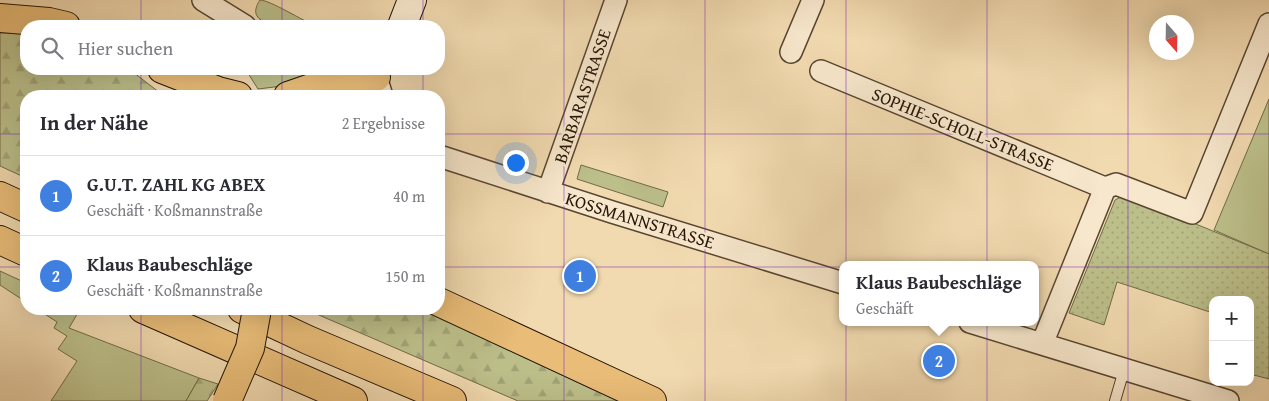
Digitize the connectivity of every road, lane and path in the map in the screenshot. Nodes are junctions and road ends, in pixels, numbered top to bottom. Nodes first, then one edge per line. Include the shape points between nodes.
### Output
1 (203, 0) edge
2 (412, 0) edge
3 (616, 0) edge
4 (813, 0) edge
5 (0, 18) edge
6 (24, 20) edge
7 (235, 20) edge
8 (404, 20) edge
9 (1269, 24) edge
10 (791, 52) dead end
11 (821, 71) dead end
12 (161, 75) edge
13 (177, 75) edge
14 (374, 84) edge
15 (180, 90) edge
16 (215, 90) edge
17 (305, 90) edge
18 (445, 158) edge
19 (1105, 188) junction
20 (548, 192) junction
21 (0, 196) edge
22 (20, 205) edge
23 (0, 240) edge
24 (20, 249) edge
25 (839, 282) edge
26 (445, 305) edge
27 (157, 315) edge
28 (255, 315) edge
29 (256, 315) edge
30 (983, 326) edge
31 (1042, 344) junction
32 (1124, 370) junction
33 (227, 401) edge
34 (353, 401) edge
35 (452, 401) edge
36 (652, 401) edge
37 (1115, 401) edge
38 (1228, 401) edge

1 - 7 street
2 - 8 main road
3 - 20 street, BARBARASTRASSE
4 - 10 street
5 - 6 main road
9 - 19 street via 1192,213 1116,184
11 - 19 street, SOPHIE-SCHOLL-STRASSE
12 - 15 main road
13 - 16 main road
14 - 17 main road via 346,76
18 - 20 street, KOSSMANNSTRASSE
19 - 31 street
20 - 25 street, KOSSMANNSTRASSE
21 - 22 main road
23 - 24 main road
26 - 36 main road
27 - 34 main road
28 - 35 main road
29 - 33 main road, bridge via 250,348
30 - 31 street
31 - 32 street
32 - 37 lane
32 - 38 street

